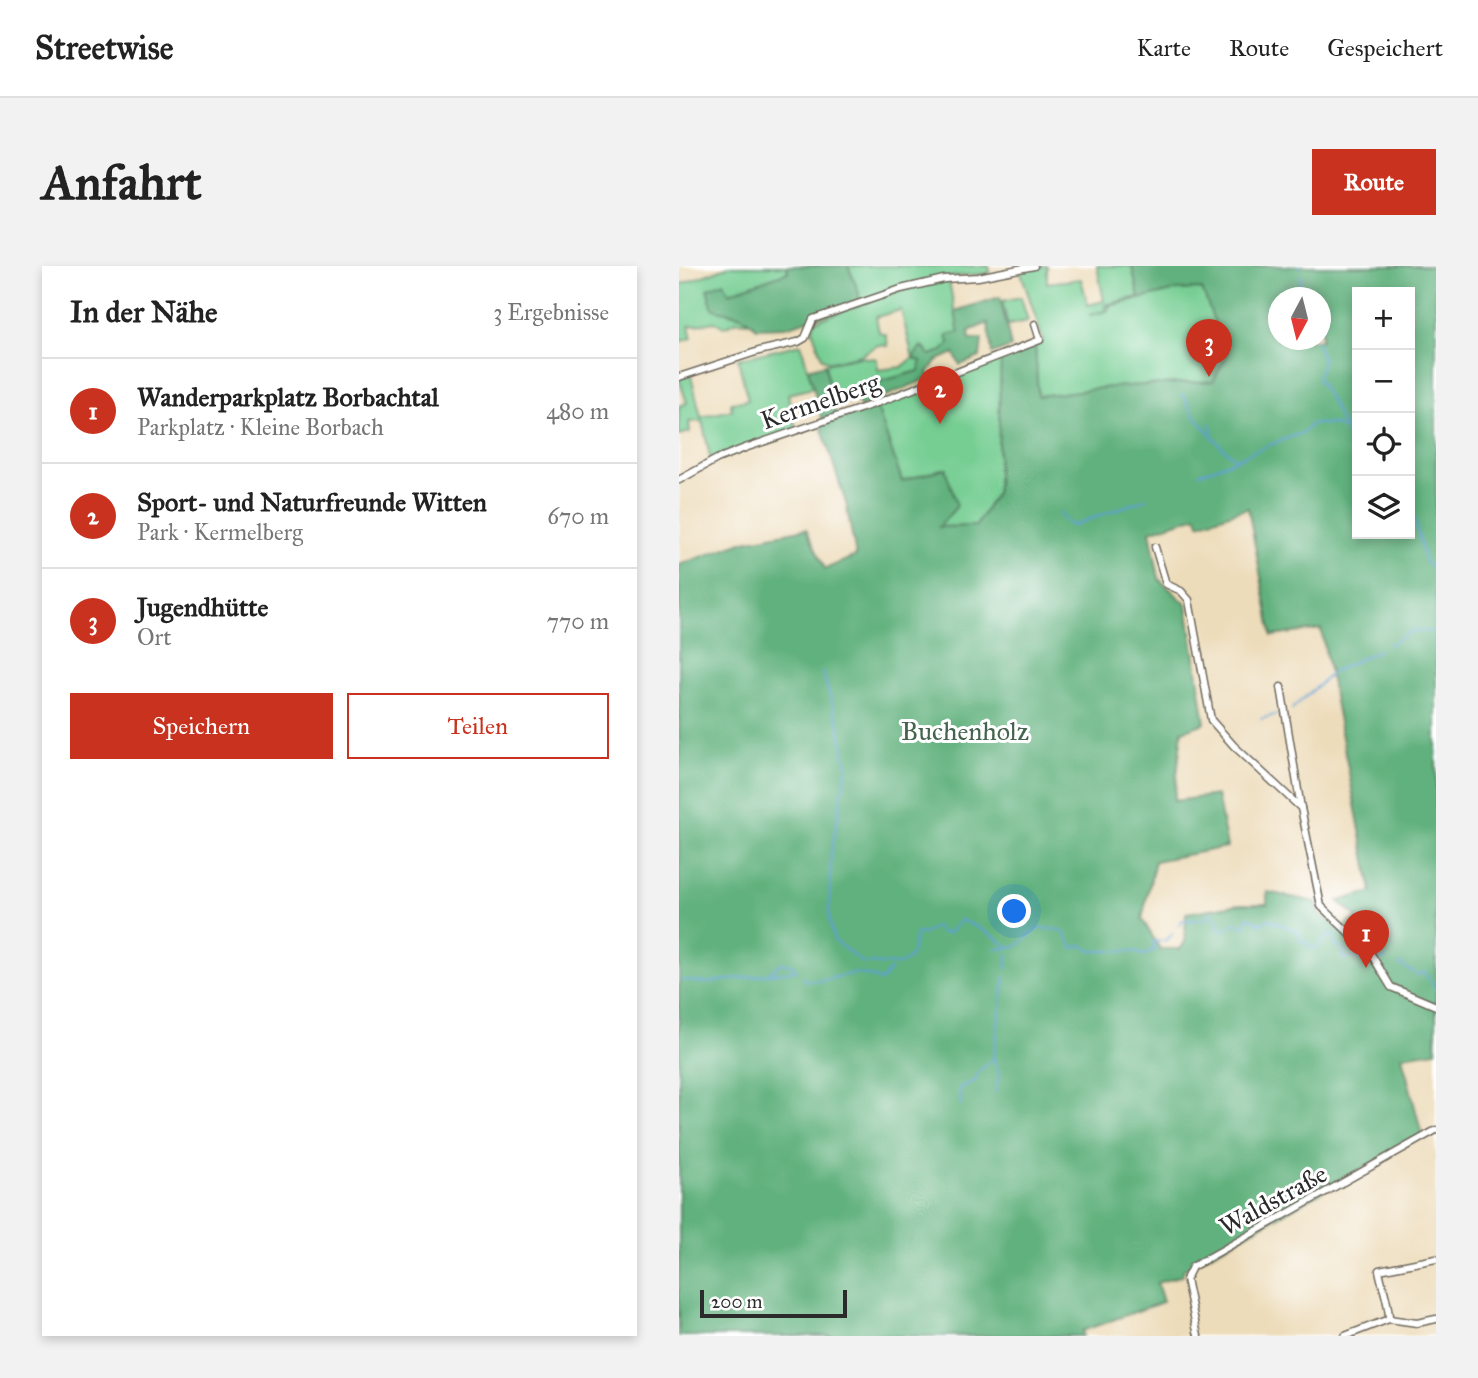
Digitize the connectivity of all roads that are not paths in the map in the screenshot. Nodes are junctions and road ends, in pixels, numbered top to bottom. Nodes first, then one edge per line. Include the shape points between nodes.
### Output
1 (1034, 266) edge
2 (1035, 324) dead end
3 (679, 377) edge
4 (679, 480) edge
5 (1155, 547) dead end
6 (1281, 687) dead end
7 (1301, 808) junction
8 (1436, 1006) edge
9 (1436, 1130) edge
10 (1436, 1259) edge
11 (1389, 1319) junction
12 (1436, 1319) edge
13 (1198, 1336) edge
14 (1345, 1336) edge

1 - 3 street via 944,279 891,293 813,319 798,342
2 - 4 street, Kermelberg via 1040,340 745,448
5 - 7 street via 1166,584 1189,600 1210,720
6 - 7 street
7 - 8 street via 1321,906 1366,948 1391,987
9 - 13 street, Waldstraße via 1192,1267 1186,1279
10 - 11 street via 1379,1270
11 - 12 street
11 - 14 street

